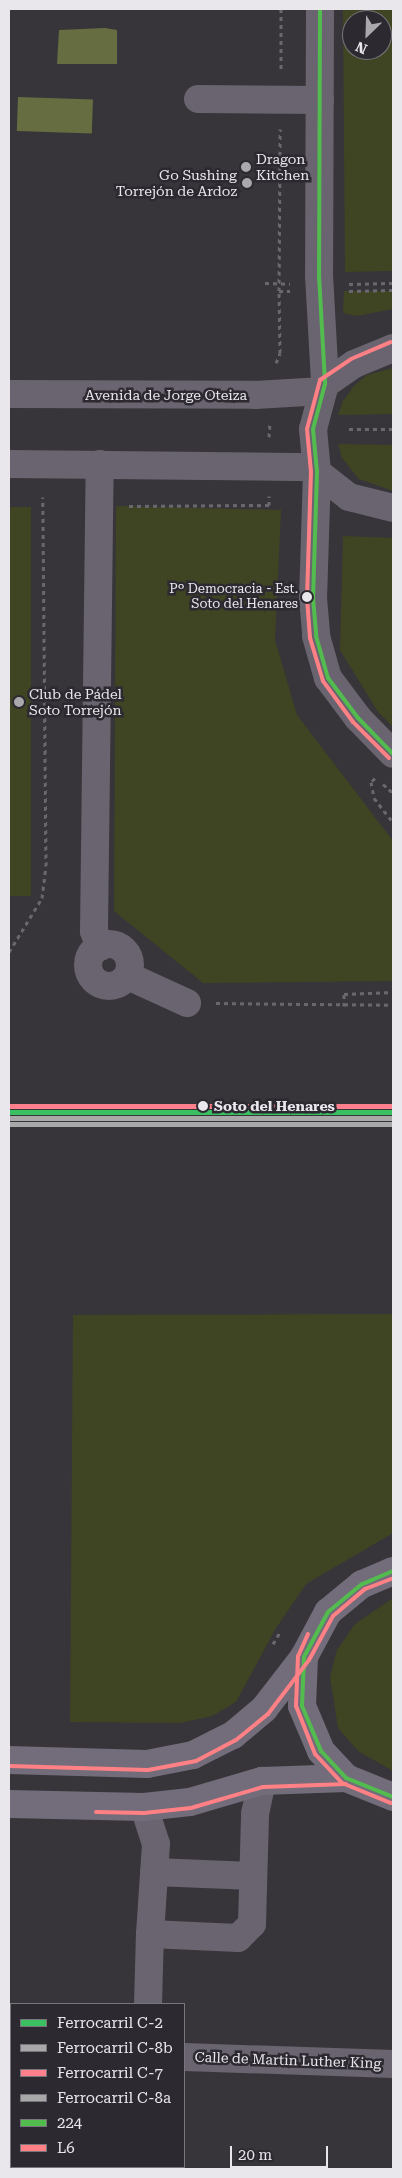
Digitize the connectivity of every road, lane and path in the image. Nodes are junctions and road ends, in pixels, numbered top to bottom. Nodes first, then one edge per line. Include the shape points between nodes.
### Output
1 (281, 9) edge
2 (320, 9) edge
3 (198, 99) dead end
4 (281, 100) junction
5 (320, 100) junction
6 (279, 291) dead end
7 (393, 348) edge
8 (324, 388) junction
9 (9, 394) edge
10 (349, 429) dead end
11 (393, 429) edge
12 (9, 464) edge
13 (100, 464) junction
14 (317, 470) junction
15 (43, 497) dead end
16 (262, 497) dead end
17 (278, 498) dead end
18 (393, 508) edge
19 (393, 754) edge
20 (369, 772) dead end
21 (375, 777) junction
22 (393, 793) edge
23 (393, 822) edge
24 (9, 952) edge
25 (393, 992) edge
26 (187, 1003) joint
27 (393, 1005) edge
28 (344, 1006) junction
29 (393, 1571) edge
30 (285, 1624) dead end
31 (271, 1649) dead end
32 (304, 1657) junction
33 (9, 1760) edge
34 (346, 1778) junction
35 (262, 1781) junction
36 (393, 1797) edge
37 (9, 1804) edge
38 (144, 1807) junction
39 (154, 1872) junction
40 (254, 1876) junction
41 (150, 1934) junction
42 (148, 2003) edge
43 (185, 2057) edge
44 (393, 2064) edge

1 - 4 path
2 - 5 street
3 - 4 street
4 - 5 street
4 - 6 path
5 - 8 street
7 - 8 street via 354,364
8 - 9 street, Avenida de Jorge Oteiza via 270,395
8 - 14 street via 313,429
10 - 11 path
12 - 13 street
13 - 14 street
13 - 26 street via 94,930 100,947 88,962 94,980 112,987 128,976
14 - 18 street via 349,497
14 - 19 street via 313,598 316,636 328,678 358,718
15 - 24 path via 46,866 42,898
16 - 17 path
20 - 21 path
21 - 22 path
21 - 23 path via 371,782 374,798
25 - 28 path via 344,994
26 - 28 path
27 - 28 path
29 - 32 main road via 362,1584 328,1612
30 - 31 path
32 - 33 main road via 264,1709 233,1735 193,1755 147,1764
32 - 34 main road via 302,1706 321,1751
34 - 35 main road
34 - 36 main road
35 - 38 main road via 190,1802
35 - 40 street via 255,1814
37 - 38 main road
38 - 39 street via 156,1844
39 - 40 street
39 - 41 street
40 - 41 street via 252,1924 238,1938
41 - 42 street
43 - 44 street, Calle de Martin Luther King

